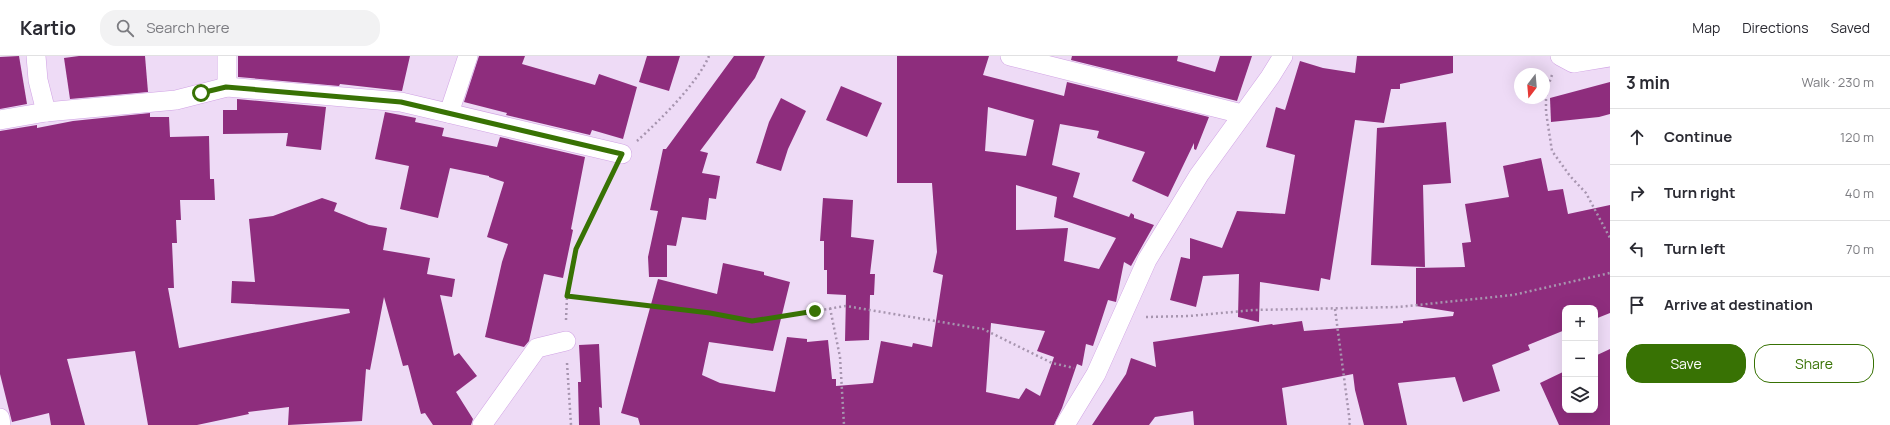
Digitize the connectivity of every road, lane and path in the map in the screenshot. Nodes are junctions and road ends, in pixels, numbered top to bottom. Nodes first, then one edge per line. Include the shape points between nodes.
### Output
1 (36, 56) edge
2 (227, 56) edge
3 (468, 56) edge
4 (709, 56) edge
5 (1010, 56) edge
6 (1283, 56) edge
7 (1610, 57) edge
8 (1557, 63) edge
9 (226, 87) junction
10 (46, 112) junction
11 (449, 113) junction
12 (1242, 114) junction
13 (0, 120) edge
14 (622, 154) junction
15 (1610, 238) edge
16 (1610, 273) edge
17 (567, 296) junction
18 (830, 308) junction
19 (1335, 309) junction
20 (1122, 318) junction
21 (566, 341) junction
22 (1096, 374) junction
23 (0, 418) edge
24 (1, 425) edge
25 (482, 425) edge
26 (571, 425) edge
27 (844, 425) edge
28 (1065, 425) edge
29 (1349, 425) edge

1 - 10 street via 38,80
2 - 9 street
3 - 11 street
4 - 14 path via 663,118
5 - 12 street
6 - 12 street
7 - 8 street
8 - 15 path via 1546,92 1546,112 1552,151 1586,193
9 - 10 street via 176,100
9 - 11 street via 401,102
10 - 13 street
11 - 14 street
12 - 20 street via 1199,174 1147,260
14 - 17 path via 576,249
16 - 19 path via 1513,296 1398,307
17 - 18 path via 710,313 752,321
17 - 21 path
18 - 22 path via 846,306 983,330 1052,363
18 - 27 path via 840,357
19 - 20 path via 1254,310 1189,316
19 - 29 path
20 - 22 street
21 - 25 street via 537,348
21 - 26 path
22 - 28 street
23 - 24 street

